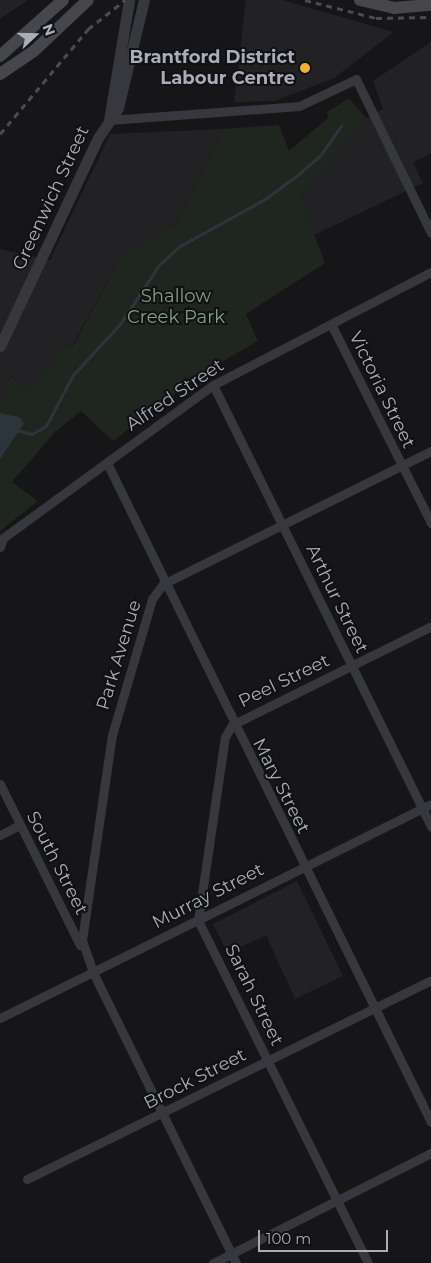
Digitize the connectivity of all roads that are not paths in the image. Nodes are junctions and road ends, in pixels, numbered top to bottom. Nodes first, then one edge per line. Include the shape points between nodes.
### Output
1 (64, 0) edge
2 (88, 0) edge
3 (129, 0) edge
4 (144, 0) edge
5 (360, 0) edge
6 (431, 5) edge
7 (0, 56) edge
8 (0, 74) edge
9 (109, 120) junction
10 (431, 233) edge
11 (431, 272) edge
12 (331, 324) junction
13 (0, 346) edge
14 (213, 385) junction
15 (431, 451) edge
16 (106, 463) junction
17 (401, 466) junction
18 (431, 523) edge
19 (282, 524) junction
20 (2, 538) edge
21 (0, 548) edge
22 (164, 584) junction
23 (431, 626) edge
24 (352, 666) junction
25 (232, 725) junction
26 (0, 784) edge
27 (431, 804) edge
28 (421, 809) junction
29 (20, 825) junction
30 (431, 827) edge
31 (0, 835) edge
32 (304, 865) junction
33 (198, 921) junction
34 (85, 956) junction
35 (93, 972) junction
36 (431, 980) edge
37 (375, 1007) junction
38 (0, 1018) edge
39 (268, 1060) junction
40 (164, 1113) junction
41 (431, 1122) edge
42 (431, 1153) edge
43 (27, 1179) dead end
44 (337, 1200) junction
45 (232, 1254) junction
46 (213, 1263) edge
47 (236, 1263) edge
48 (368, 1263) edge

1 - 7 main road
2 - 8 main road via 34,52
3 - 9 street, Greenwich Street
4 - 9 street, Greenwich Street via 126,82 118,108
5 - 6 main road via 394,8
9 - 10 street via 299,106 356,79
9 - 13 street, Greenwich Street
11 - 12 street, Alfred Street
12 - 14 street, Alfred Street
12 - 17 street, Victoria Street
14 - 16 street, Alfred Street
14 - 19 street, Arthur Street
15 - 17 street, Park Avenue
16 - 20 street, Alfred Street
16 - 22 street, Mary Street
17 - 18 street, Victoria Street
17 - 19 street, Park Avenue
19 - 22 street, Park Avenue
19 - 24 street, Arthur Street
20 - 21 street, Alfred Street
22 - 25 street, Mary Street
22 - 34 street, Park Avenue via 152,599 112,735 81,932
23 - 24 street, Peel Street
24 - 25 street, Peel Street
24 - 28 street, Arthur Street
25 - 32 street, Mary Street
25 - 33 street via 225,737
26 - 29 street, South Street
27 - 28 street, Murray Street
28 - 30 street, Arthur Street
28 - 32 street, Murray Street
29 - 31 street
29 - 34 street, South Street
32 - 33 street, Murray Street
32 - 37 street, Mary Street
33 - 35 street, Murray Street
33 - 39 street, Sarah Street
34 - 35 street, Park Avenue
35 - 38 street, Murray Street
35 - 40 street, Park Avenue
36 - 37 street, Brock Street
37 - 39 street, Brock Street
37 - 41 street, Mary Street
39 - 40 street, Brock Street
39 - 44 street, Sarah Street
40 - 43 street, Brock Street
40 - 45 street, Park Avenue
42 - 44 street
44 - 45 street
44 - 48 street, Sarah Street
45 - 46 street
45 - 47 street, Park Avenue

